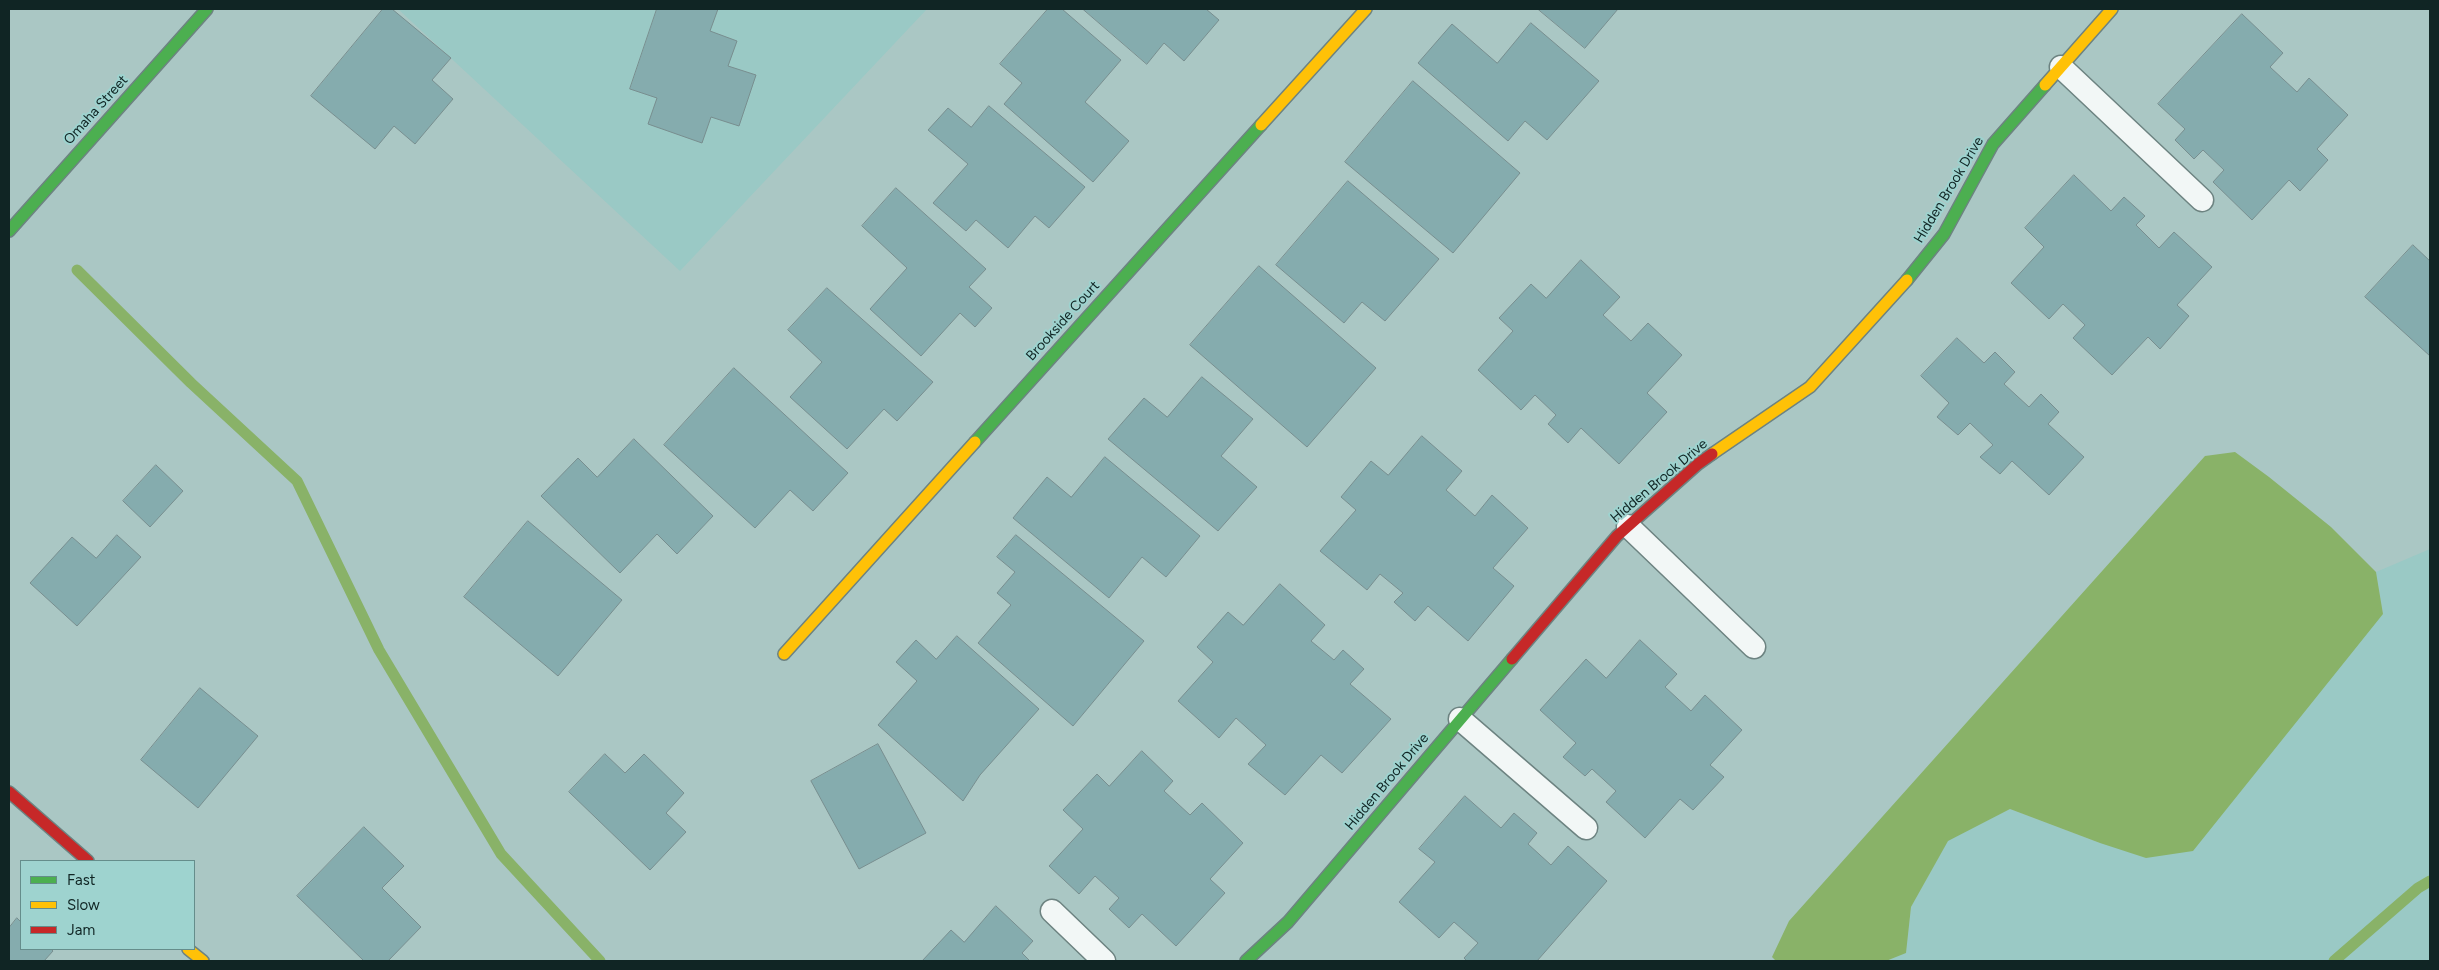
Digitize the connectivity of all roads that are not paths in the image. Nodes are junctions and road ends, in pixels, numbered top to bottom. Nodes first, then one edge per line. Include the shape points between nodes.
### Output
1 (206, 9) edge
2 (1366, 9) edge
3 (2112, 9) edge
4 (2061, 67) junction
5 (2202, 200) dead end
6 (9, 231) edge
7 (1628, 526) junction
8 (1754, 648) dead end
9 (784, 654) dead end
10 (1460, 719) junction
11 (9, 792) edge
12 (1586, 828) dead end
13 (87, 860) edge
14 (1052, 911) dead end
15 (189, 950) edge
16 (203, 961) edge
17 (1104, 961) edge
18 (1246, 961) edge

1 - 6 street, Omaha Street
2 - 9 street, Brookside Court
3 - 4 street, Hidden Brook Drive
4 - 5 lane
4 - 7 street, Hidden Brook Drive via 1993,144 1944,234 1929,255 1810,387 1698,464
7 - 8 lane
7 - 10 street, Hidden Brook Drive
10 - 12 lane
10 - 18 street, Hidden Brook Drive via 1288,922
11 - 13 street
14 - 17 lane
15 - 16 street

